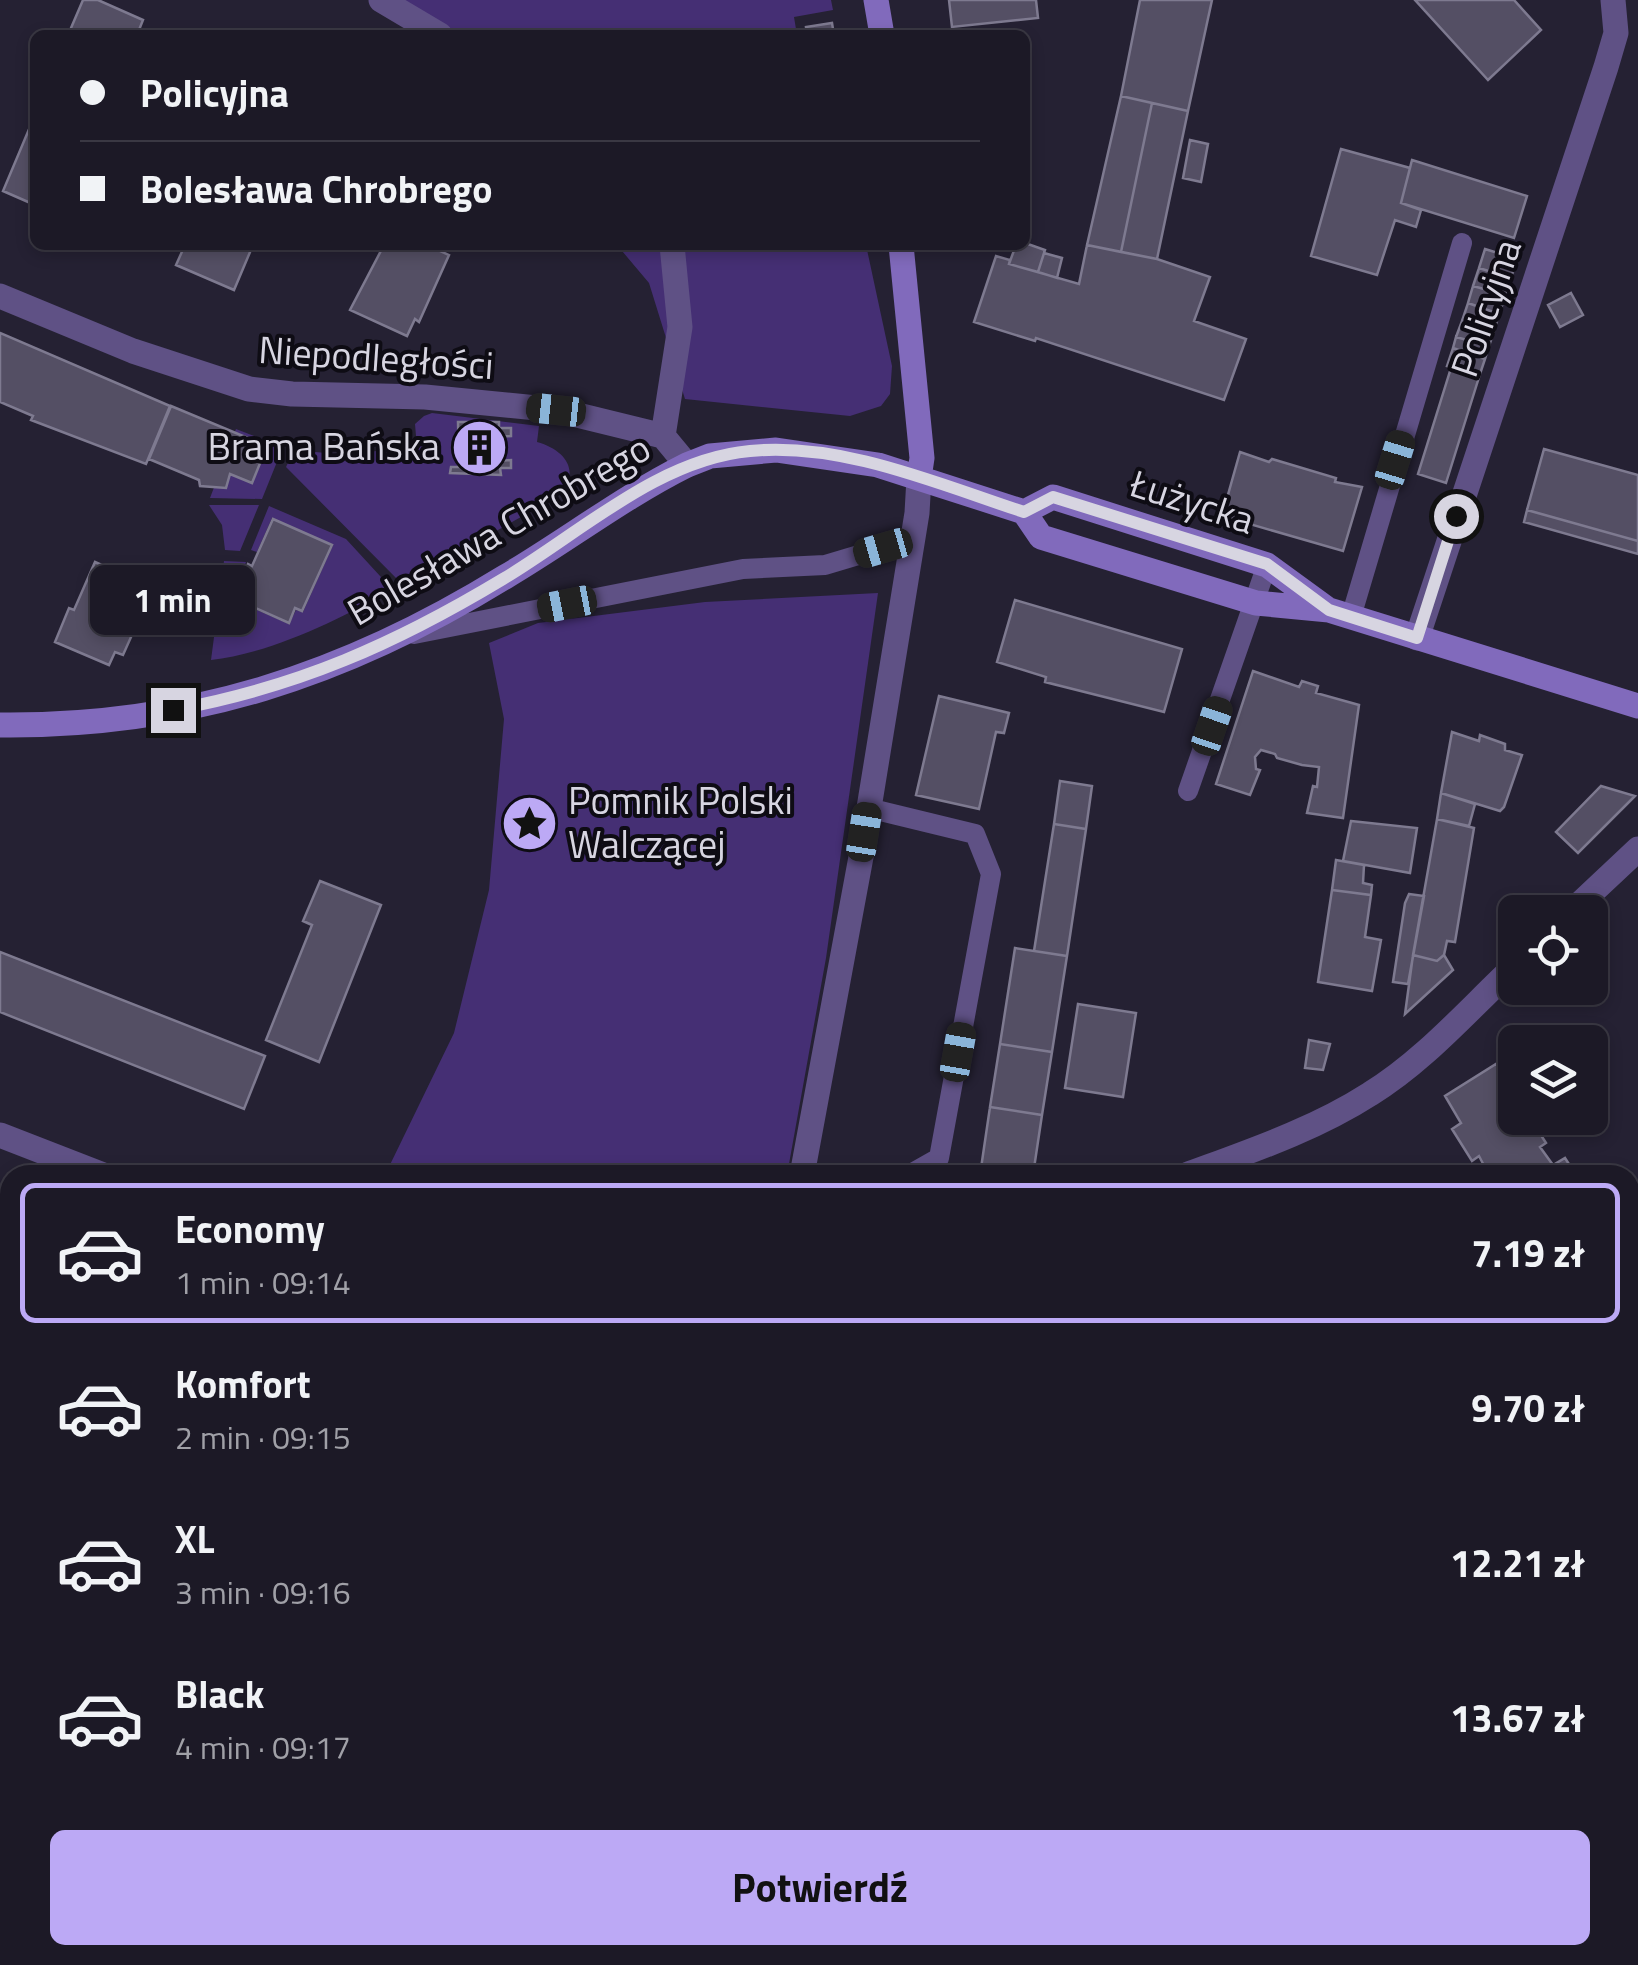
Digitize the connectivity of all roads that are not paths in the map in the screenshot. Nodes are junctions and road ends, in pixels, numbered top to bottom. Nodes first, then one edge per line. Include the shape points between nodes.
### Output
1 (381, 0) edge
2 (876, 0) edge
3 (1613, 0) edge
4 (432, 30) edge
5 (881, 30) edge
6 (1462, 243) dead end
7 (672, 250) edge
8 (901, 250) edge
9 (0, 296) edge
10 (663, 436) junction
11 (687, 464) junction
12 (919, 478) junction
13 (1024, 512) junction
14 (912, 539) junction
15 (1267, 564) junction
16 (1256, 603) junction
17 (1340, 614) junction
18 (398, 637) junction
19 (1417, 638) junction
20 (1638, 706) edge
21 (0, 726) edge
22 (1188, 791) dead end
23 (868, 808) junction
24 (1638, 849) edge
25 (1589, 895) edge
26 (1498, 982) edge
27 (0, 1135) edge
28 (73, 1165) edge
29 (804, 1165) edge
30 (927, 1165) edge
31 (1211, 1165) edge

1 - 4 street
2 - 5 street
3 - 19 street, Policyjna via 1616,33 1606,67
6 - 17 lane
7 - 10 street via 680,327
8 - 12 street
9 - 10 street, Niepodległości via 249,389 556,410
10 - 11 street
11 - 12 street, Bolesława Chrobrego via 776,450
11 - 18 street, Bolesława Chrobrego
12 - 13 street, Łużycka
12 - 14 street
13 - 15 street, Łużycka via 1053,497
13 - 16 street, Łużycka via 1041,538
14 - 18 lane via 825,565 743,568
14 - 23 street
15 - 16 lane
15 - 17 street, Łużycka
16 - 17 street, Łużycka
16 - 22 lane
17 - 19 street, Łużycka
18 - 21 street, Bolesława Chrobrego via 299,680 238,697 133,716
19 - 20 street, Łużycka
23 - 29 street
23 - 30 lane via 976,834 991,874 939,1158
24 - 25 street
26 - 31 street via 1373,1093
27 - 28 street

